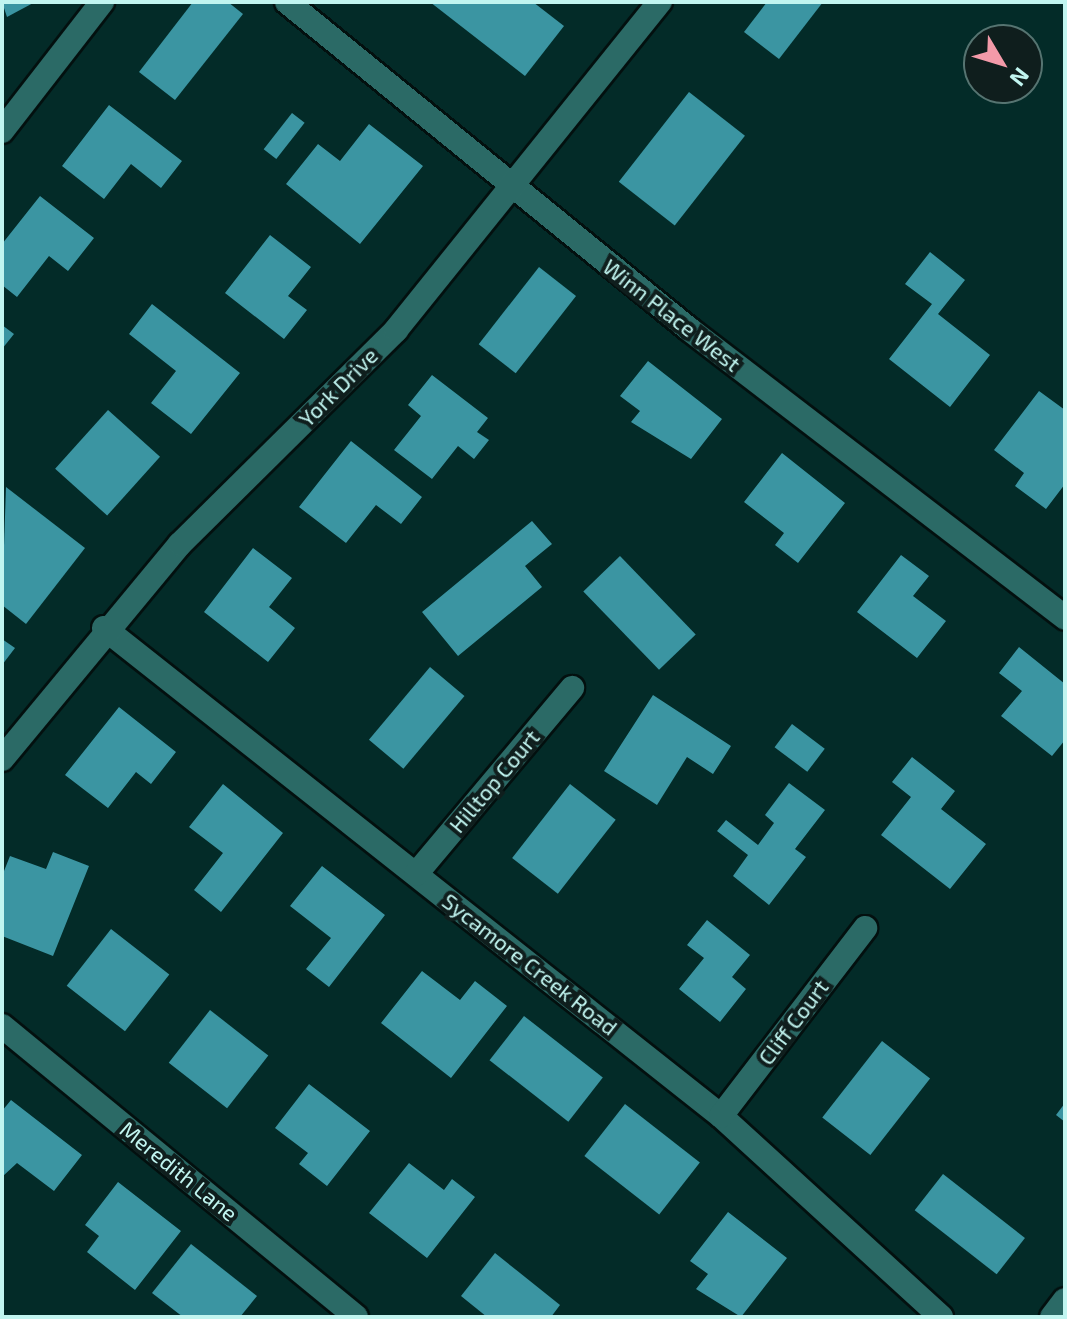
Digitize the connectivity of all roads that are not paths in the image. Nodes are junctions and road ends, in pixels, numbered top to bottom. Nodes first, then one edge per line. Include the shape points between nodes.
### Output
1 (102, 2) edge
2 (287, 2) edge
3 (660, 2) edge
4 (2, 131) edge
5 (512, 188) junction
6 (1065, 618) edge
7 (104, 628) junction
8 (572, 688) dead end
9 (2, 759) edge
10 (416, 874) junction
11 (865, 928) dead end
12 (2, 1026) edge
13 (721, 1116) junction
14 (1065, 1300) edge
15 (356, 1317) edge
16 (941, 1317) edge
17 (1052, 1317) edge

1 - 4 street
2 - 5 street, Winn Place West
3 - 5 street, York Drive
5 - 6 street, Winn Place West
5 - 7 street, York Drive via 396,330
7 - 9 street, York Drive
7 - 10 street, Sycamore Creek Road
8 - 10 street, Hilltop Court
10 - 13 street, Sycamore Creek Road
11 - 13 street, Cliff Court
12 - 15 street, Meredith Lane
13 - 16 street, Sycamore Creek Road
14 - 17 street

